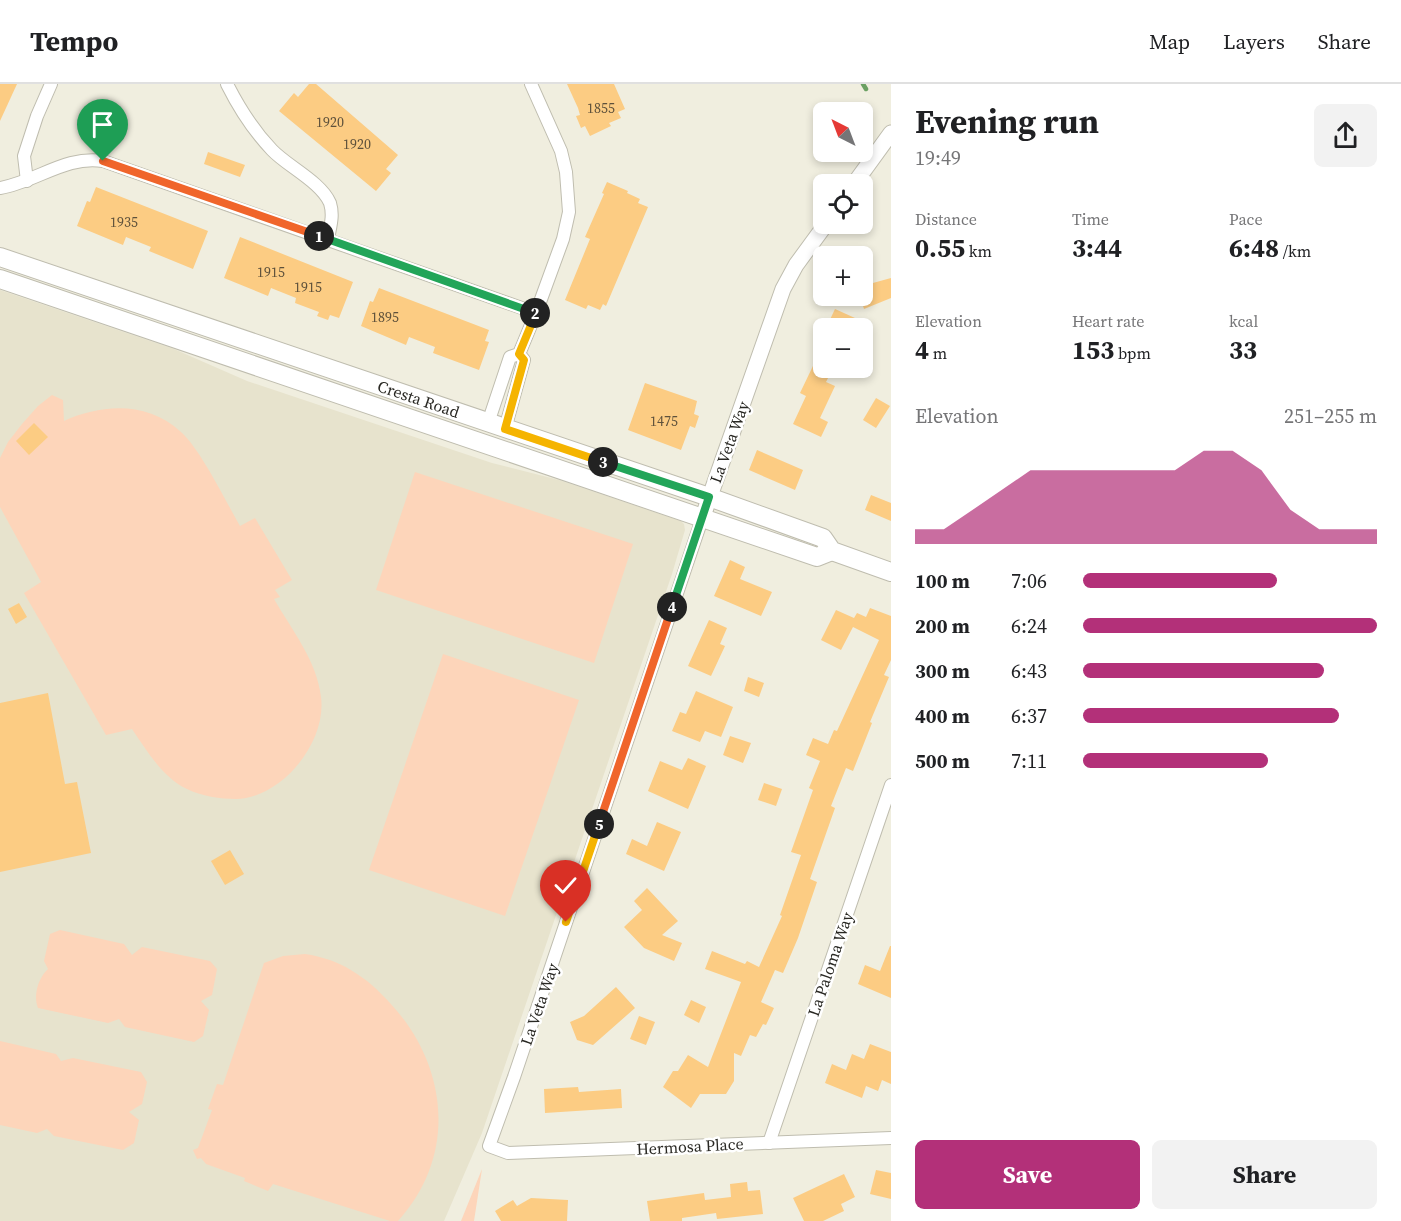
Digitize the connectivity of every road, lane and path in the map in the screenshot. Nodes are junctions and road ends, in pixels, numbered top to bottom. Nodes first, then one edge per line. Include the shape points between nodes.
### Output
1 (51, 84) edge
2 (227, 84) edge
3 (531, 84) edge
4 (891, 133) edge
5 (861, 174) edge
6 (27, 181) junction
7 (0, 188) edge
8 (819, 234) edge
9 (328, 239) junction
10 (0, 257) edge
11 (0, 279) edge
12 (536, 313) junction
13 (519, 354) junction
14 (496, 426) junction
15 (709, 497) junction
16 (761, 516) junction
17 (702, 519) junction
18 (755, 536) junction
19 (832, 551) junction
20 (891, 572) edge
21 (891, 785) edge
22 (891, 1138) edge
23 (769, 1143) junction
24 (489, 1146) joint

1 - 6 street via 24,156
2 - 9 street via 238,106 272,150 329,200 333,214
3 - 12 street via 561,151 569,212
4 - 5 street
6 - 7 street
6 - 9 street via 77,161 103,161
8 - 15 street, La Veta Way via 783,289
9 - 12 street
10 - 14 main road, Cresta Road
11 - 17 main road, Cresta Road
12 - 13 street
13 - 14 street via 524,360
13 - 14 street via 510,357
14 - 15 main road, Cresta Road
15 - 16 main road, Cresta Road
15 - 17 street, La Veta Way
16 - 18 street
16 - 19 main road, Cresta Road via 823,538
17 - 18 main road, Cresta Road
17 - 24 street, La Veta Way
18 - 19 main road, Cresta Road via 817,557
19 - 20 main road, Cresta Road
21 - 23 street, La Paloma Way
22 - 23 street, Hermosa Place
23 - 24 street, Hermosa Place via 508,1153

